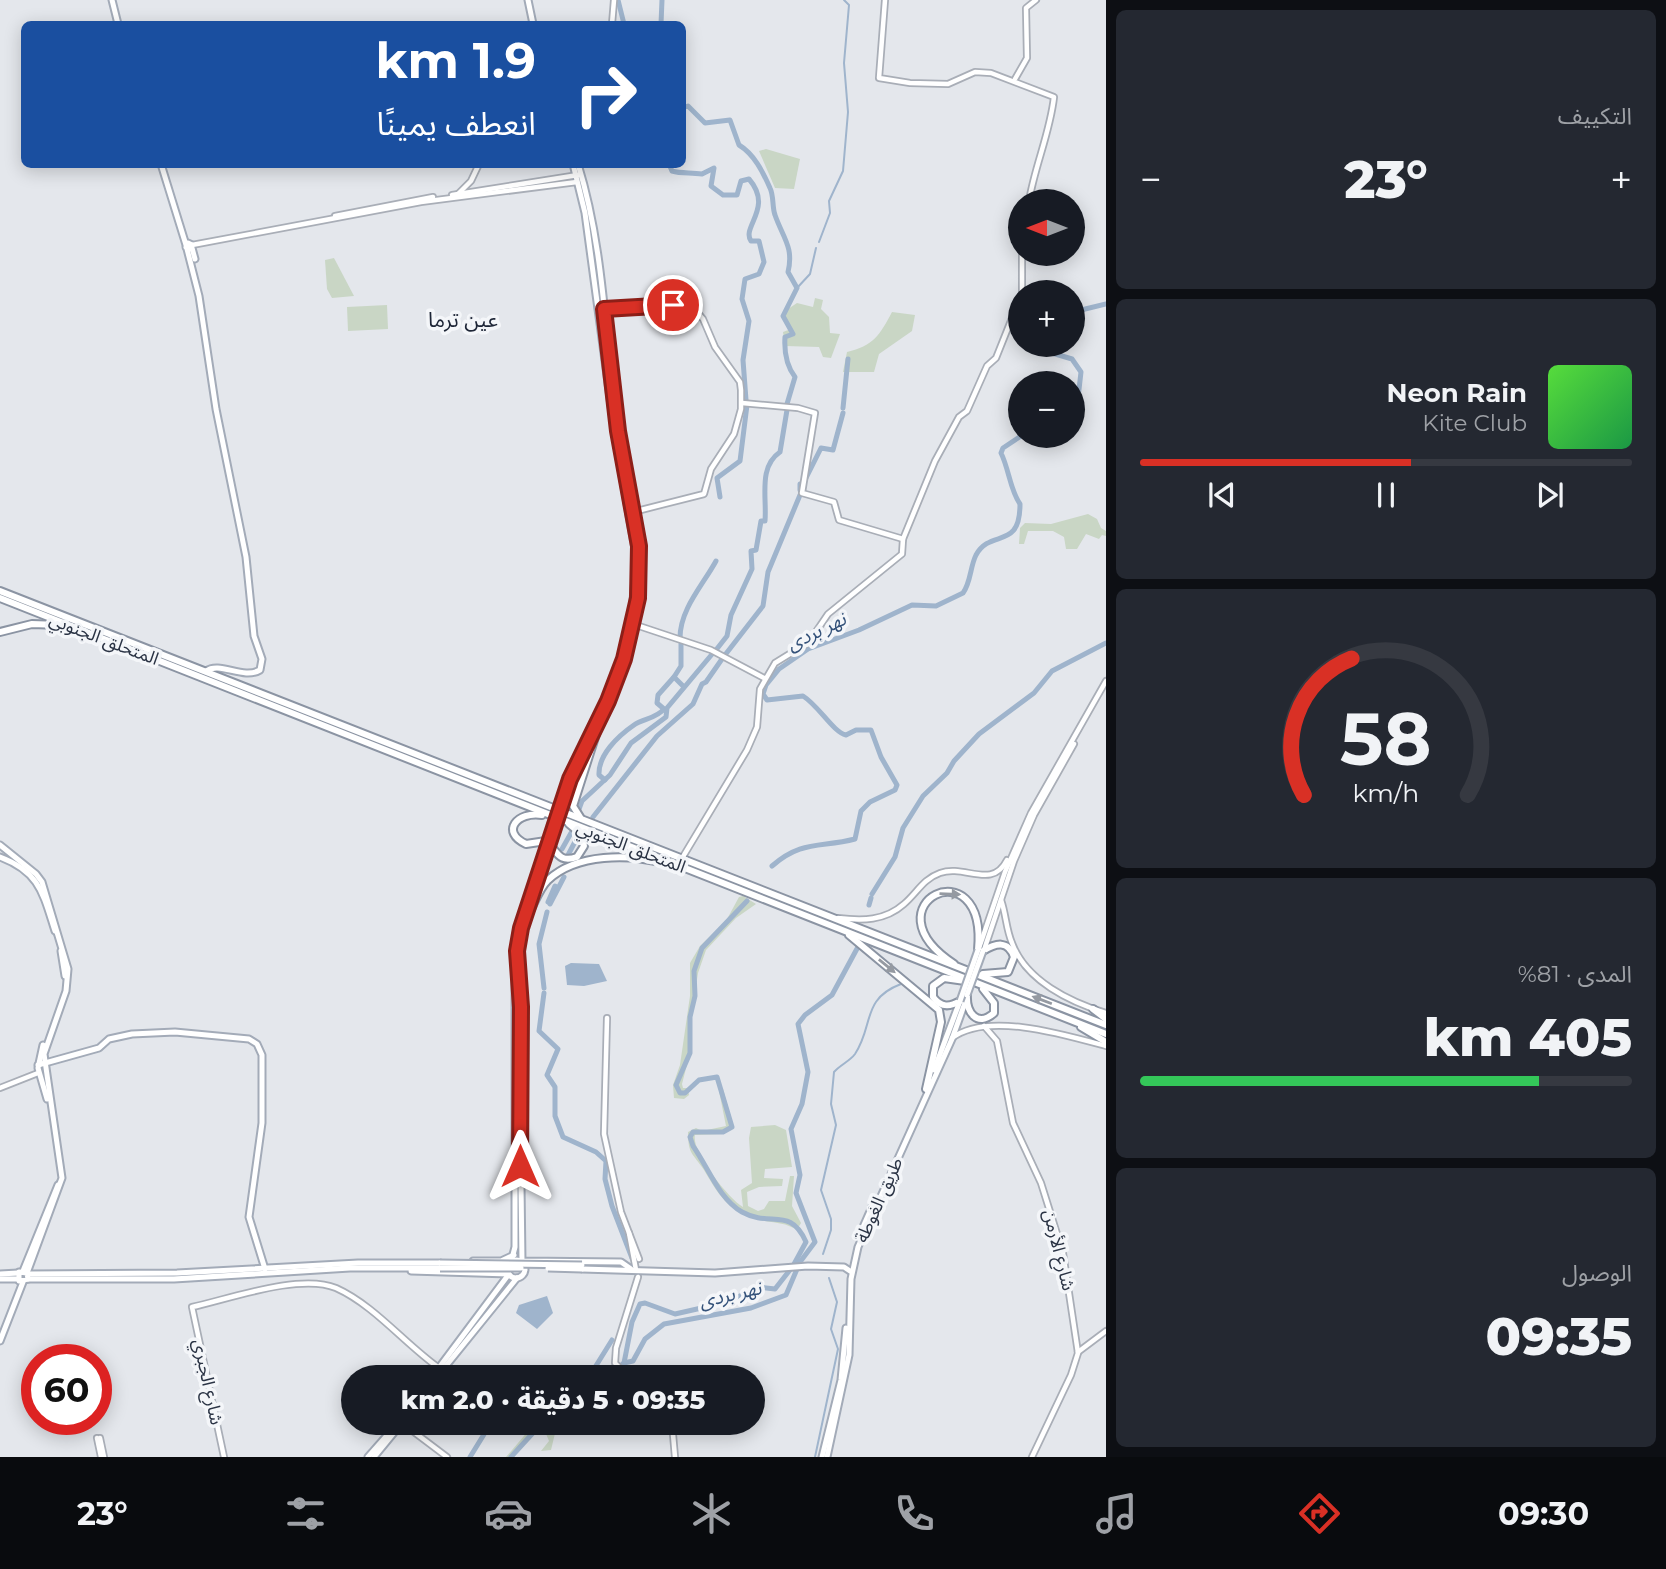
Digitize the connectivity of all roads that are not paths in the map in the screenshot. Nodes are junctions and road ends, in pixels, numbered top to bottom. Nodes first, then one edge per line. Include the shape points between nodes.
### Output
1 (112, 0) edge
2 (529, 0) edge
3 (614, 0) edge
4 (885, 0) edge
5 (1036, 0) edge
6 (117, 21) edge
7 (534, 21) edge
8 (612, 21) edge
9 (1015, 79) junction
10 (163, 168) edge
11 (477, 168) edge
12 (576, 168) edge
13 (579, 179) junction
14 (1031, 189) edge
15 (458, 195) junction
16 (189, 246) junction
17 (602, 309) junction
18 (1008, 328) edge
19 (742, 403) junction
20 (633, 512) junction
21 (903, 539) junction
22 (0, 591) edge
23 (0, 598) edge
24 (632, 624) junction
25 (65, 625) junction
26 (0, 632) edge
27 (206, 671) junction
28 (764, 678) junction
29 (1106, 683) edge
30 (252, 693) junction
31 (266, 699) junction
32 (594, 723) junction
33 (514, 800) junction
34 (524, 814) junction
35 (559, 818) junction
36 (590, 823) junction
37 (548, 841) junction
38 (0, 845) edge
39 (1014, 851) junction
40 (0, 857) edge
41 (681, 860) junction
42 (685, 867) junction
43 (749, 889) junction
44 (762, 894) junction
45 (1000, 901) junction
46 (524, 916) junction
47 (830, 917) junction
48 (832, 926) junction
49 (57, 933) junction
50 (517, 951) junction
51 (981, 951) junction
52 (965, 970) junction
53 (974, 973) junction
54 (976, 984) junction
55 (967, 995) junction
56 (960, 1001) junction
57 (1093, 1009) junction
58 (1106, 1013) edge
59 (607, 1018) dead end
60 (1106, 1019) edge
61 (1071, 1020) junction
62 (1106, 1025) edge
63 (984, 1026) junction
64 (1007, 1026) junction
65 (1106, 1034) edge
66 (952, 1039) junction
67 (997, 1041) junction
68 (1106, 1044) edge
69 (46, 1064) junction
70 (38, 1065) junction
71 (39, 1074) junction
72 (47, 1075) junction
73 (0, 1088) edge
74 (926, 1089) junction
75 (53, 1126) junction
76 (612, 1169) junction
77 (514, 1255) junction
78 (639, 1259) dead end
79 (522, 1261) junction
80 (511, 1262) junction
81 (852, 1262) junction
82 (377, 1264) junction
83 (440, 1266) junction
84 (817, 1266) junction
85 (265, 1269) junction
86 (387, 1269) junction
87 (850, 1271) junction
88 (635, 1272) junction
89 (497, 1274) junction
90 (509, 1274) junction
91 (0, 1276) edge
92 (23, 1276) junction
93 (517, 1278) junction
94 (503, 1282) junction
95 (0, 1329) edge
96 (1106, 1331) edge
97 (0, 1341) edge
98 (1077, 1353) junction
99 (436, 1365) edge
100 (444, 1365) edge
101 (444, 1365) edge
102 (617, 1365) edge
103 (389, 1435) edge
104 (391, 1435) edge
105 (417, 1435) edge
106 (673, 1435) edge
107 (99, 1438) dead end
108 (103, 1457) edge
109 (224, 1457) edge
110 (368, 1457) edge
111 (374, 1457) edge
112 (447, 1457) edge
113 (675, 1457) edge
114 (824, 1457) edge
115 (1032, 1457) edge

1 - 6 main road
2 - 7 main road
3 - 8 street
4 - 9 street via 879,79 948,84 975,72
5 - 9 street via 1026,8 1027,58
9 - 14 street via 1054,97 1051,124
10 - 16 main road
11 - 15 street
12 - 13 main road
13 - 15 street
13 - 17 main road
15 - 16 street
16 - 27 main road via 262,659 260,670 251,674 213,667
17 - 19 street via 689,303 704,319 720,356 740,382
17 - 20 main road
17 - 24 main road via 615,435 636,548
18 - 21 street via 967,411 959,417 935,461
19 - 20 street via 734,434 711,469 704,494
19 - 21 street via 815,413 802,493 834,502 839,520
20 - 24 main road via 639,576
21 - 28 street via 902,554 893,564 828,614 809,642 775,663
22 - 27 highway, المتحلق الجنوبي
23 - 25 highway, المتحلق الجنوبي
24 - 28 street via 711,649
24 - 32 main road
25 - 26 highway via 32,624
25 - 30 highway, المتحلق الجنوبي
27 - 30 highway, المتحلق الجنوبي
28 - 41 street via 751,742
29 - 39 street
29 - 45 street via 1034,815
30 - 31 highway, المتحلق الجنوبي
31 - 33 highway, المتحلق الجنوبي
31 - 36 highway, المتحلق الجنوبي
32 - 36 highway via 597,731 573,806 576,814
32 - 37 main road, bridge
33 - 34 highway
33 - 35 highway, المتحلق الجنوبي
34 - 35 highway
34 - 37 highway via 515,824 519,840 530,845
35 - 37 highway via 582,837 584,846 572,859 563,859
35 - 42 highway, المتحلق الجنوبي
36 - 41 highway, المتحلق الجنوبي
37 - 46 main road
38 - 49 main road via 38,876
39 - 47 street via 995,874 985,877 956,870 941,872 886,916 870,920
39 - 51 street
40 - 49 main road via 33,876
41 - 43 highway, المتحلق الجنوبي
42 - 43 highway, المتحلق الجنوبي
42 - 46 highway via 636,859 586,861 548,881
43 - 44 highway, المتحلق الجنوبي
44 - 47 highway, المتحلق الجنوبي
44 - 48 highway, المتحلق الجنوبي
45 - 51 street
45 - 57 street via 1012,946 1026,967 1047,986
46 - 50 main road
47 - 52 highway, المتحلق الجنوبي
48 - 54 highway, المتحلق الجنوبي
48 -> 74 highway via 939,1010 941,1022
49 - 69 main road via 68,977 45,1051
49 - 70 main road via 65,978
50 - 77 main road via 513,990
50 - 79 main road
52 -> 51 highway via 936,952 923,935 919,919 926,902 948,891 971,901 977,912
51 - 53 highway via 1004,944 1011,949 1013,966 1000,974
51 - 54 main road, طريق الغوطة, bridge
51 - 56 main road, bridge
52 - 53 highway, المتحلق الجنوبي
62 -> 53 highway, المتحلق الجنوبي
54 - 55 main road, طريق الغوطة, bridge
54 - 55 highway via 994,1003 991,1016 979,1020 971,1015
54 - 56 highway via 944,978 933,986 933,998 944,1006
54 - 61 highway, المتحلق الجنوبي
55 - 66 main road, طريق الغوطة
56 - 74 main road
57 - 58 street
57 - 60 highway
59 - 76 street via 604,1134
61 - 65 highway, المتحلق الجنوبي
61 - 68 highway
63 - 64 street
63 - 66 street via 964,1029
63 - 67 street, شارع الأرمن
64 - 67 street
64 - 68 street
66 - 114 main road, طريق الغوطة via 858,1247 851,1279 849,1355
67 - 98 street, شارع الأرمن via 1013,1123 1041,1183 1065,1260
69 - 70 main road
69 - 72 main road
69 - 85 main road via 134,1034 177,1032 249,1039 257,1044 262,1055 262,1122 249,1217
70 - 71 main road
71 - 72 main road
71 - 73 street
71 - 75 main road
72 - 75 main road
74 - 81 main road via 866,1219
75 - 92 main road via 62,1169
76 - 78 street via 621,1212
76 - 88 street
77 - 80 main road
77 - 82 main road via 501,1261
79 - 80 main road
79 - 88 main road via 621,1262
79 - 93 main road via 525,1271
80 - 90 main road
81 - 84 main road
81 - 87 main road
82 - 83 main road
82 - 85 main road
83 - 86 main road
83 - 88 main road, bridge via 619,1265
84 - 87 main road
84 - 88 main road via 732,1273
85 - 92 main road
86 - 89 main road
86 - 92 main road via 174,1279
87 - 114 main road via 844,1363
88 - 102 street via 615,1351
89 - 90 main road
89 - 94 main road
90 - 93 main road
90 - 94 main road
91 - 92 main road
92 - 95 main road
92 - 97 main road
93 - 100 main road
94 - 101 main road
96 - 98 street
98 - 115 street, شارع الأرمن
99 - 109 street, شارع الجبري via 358,1303 323,1285 300,1283 192,1307
103 - 110 main road
104 - 111 main road
105 - 112 street
106 - 113 street
107 - 108 street

